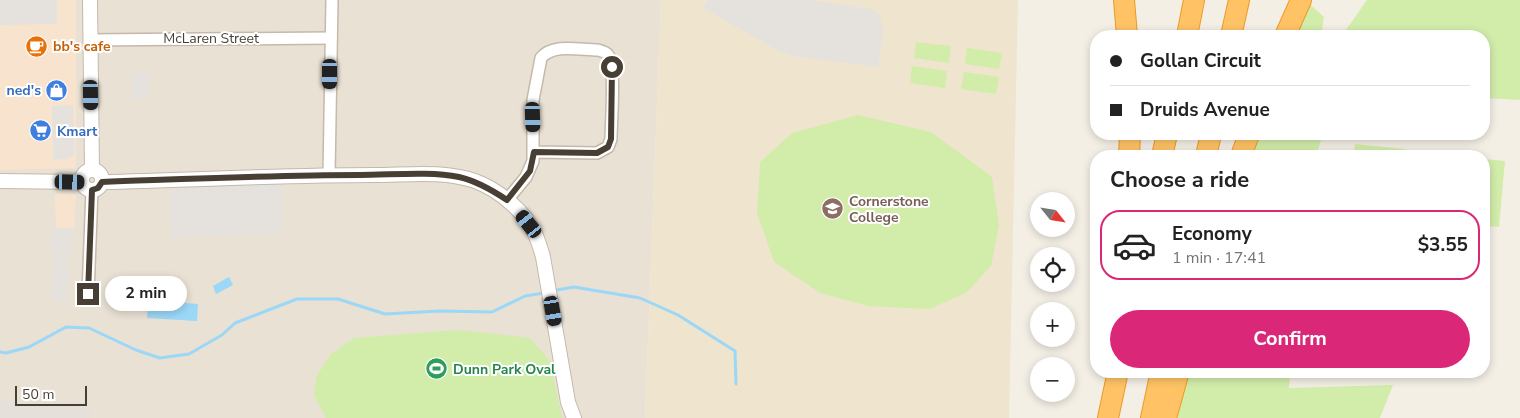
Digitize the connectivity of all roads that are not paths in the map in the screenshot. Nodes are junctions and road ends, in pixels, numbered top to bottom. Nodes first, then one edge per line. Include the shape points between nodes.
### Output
1 (90, 0) edge
2 (332, 0) edge
3 (1124, 0) edge
4 (1194, 0) edge
5 (1239, 0) edge
6 (1301, 0) edge
7 (1126, 30) edge
8 (1188, 30) edge
9 (1232, 30) edge
10 (1288, 30) edge
11 (331, 38) junction
12 (90, 40) junction
13 (534, 152) junction
14 (329, 175) junction
15 (0, 181) edge
16 (92, 185) junction
17 (507, 200) junction
18 (88, 294) dead end
19 (1116, 378) edge
20 (1160, 378) edge
21 (1177, 378) edge
22 (574, 418) edge
23 (1108, 418) edge
24 (1151, 418) edge
25 (1166, 418) edge

1 - 12 street
2 - 11 street
3 - 7 highway
4 - 8 highway
5 - 9 highway
6 - 10 highway
11 - 12 street, McLaren Street
11 - 14 street
12 - 16 street via 92,170 101,175
13 - 13 street via 597,153 608,147 611,139 612,67 604,52 556,49 541,58 533,100
13 - 17 street via 530,171
14 - 16 street
14 - 17 street via 437,174 459,177 483,185
15 - 16 street
16 - 18 street
17 - 22 street via 536,235 543,258 568,402
19 - 23 highway
20 - 24 highway
21 - 25 highway

